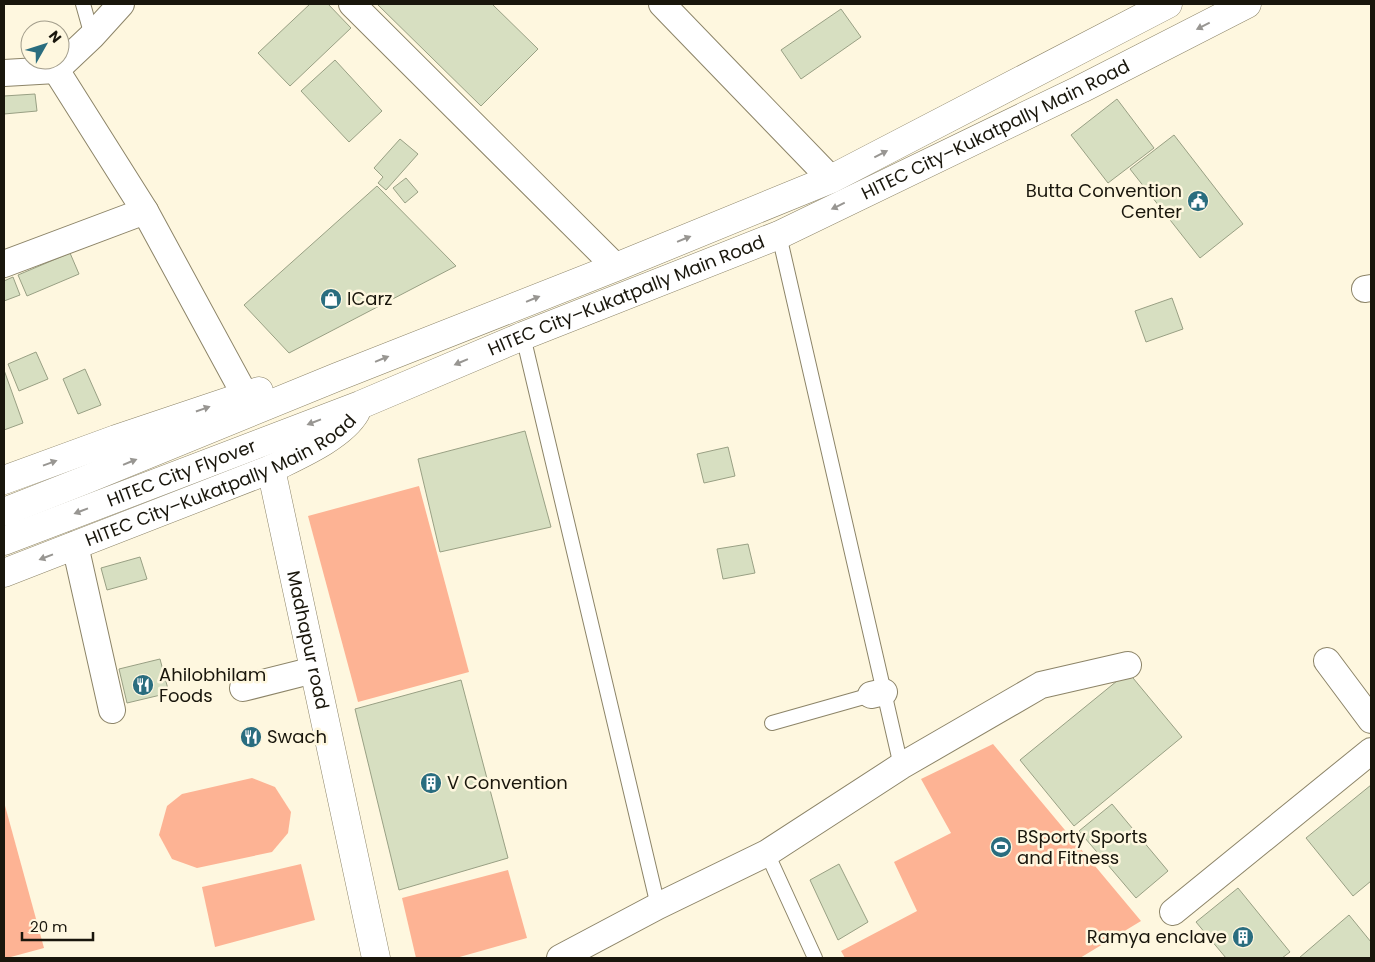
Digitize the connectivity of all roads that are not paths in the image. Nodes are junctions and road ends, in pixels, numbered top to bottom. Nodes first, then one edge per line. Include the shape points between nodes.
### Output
1 (83, 4) edge
2 (121, 4) edge
3 (352, 4) edge
4 (662, 4) edge
5 (1168, 4) edge
6 (1247, 4) edge
7 (92, 36) junction
8 (70, 57) edge
9 (56, 70) joint
10 (4, 73) edge
11 (831, 179) junction
12 (145, 211) junction
13 (779, 235) junction
14 (4, 264) edge
15 (616, 267) junction
16 (523, 336) junction
17 (337, 377) junction
18 (245, 395) junction
19 (360, 405) junction
20 (271, 470) junction
21 (4, 480) edge
22 (4, 512) edge
23 (4, 541) edge
24 (75, 545) junction
25 (4, 573) edge
26 (1327, 662) dead end
27 (1128, 665) dead end
28 (314, 670) junction
29 (243, 688) dead end
30 (878, 694) junction
31 (112, 710) dead end
32 (1371, 720) edge
33 (772, 722) dead end
34 (1371, 751) edge
35 (901, 766) junction
36 (767, 853) junction
37 (658, 906) junction
38 (1173, 912) dead end
39 (376, 958) edge
40 (560, 958) edge
41 (816, 958) edge

1 - 7 lane
2 - 7 street
3 - 15 street
4 - 11 street
11 -> 5 main road, HITEC City–Kukatpally Main Road
6 -> 13 main road, HITEC City–Kukatpally Main Road via 1081,89
7 - 8 street
9 - 10 street
9 - 12 street
15 -> 11 main road, HITEC City–Kukatpally Main Road
12 - 14 street
12 - 18 street
13 - 16 main road, HITEC City–Kukatpally Main Road
13 - 30 lane
17 -> 15 main road, HITEC City–Kukatpally Main Road
16 -> 19 main road, HITEC City–Kukatpally Main Road
16 - 37 lane
17 - 18 main road, HITEC City–Kukatpally Main Road via 311,377
22 -> 17 main road, HITEC City Flyover
21 -> 18 main road, HITEC City–Kukatpally Main Road
19 - 20 main road, HITEC City–Kukatpally Main Road via 351,421 334,434
19 -> 23 main road, HITEC City Flyover
20 - 24 main road, HITEC City–Kukatpally Main Road
20 - 28 main road, Madhapur road
24 -> 25 main road, HITEC City–Kukatpally Main Road
24 - 31 street
26 - 32 street
27 - 35 street via 1042,685
28 - 29 street
28 - 39 main road, Madhapur road
30 - 33 lane
30 - 35 lane
34 - 38 street
35 - 36 street
36 - 37 street
36 - 41 lane
37 - 40 street

